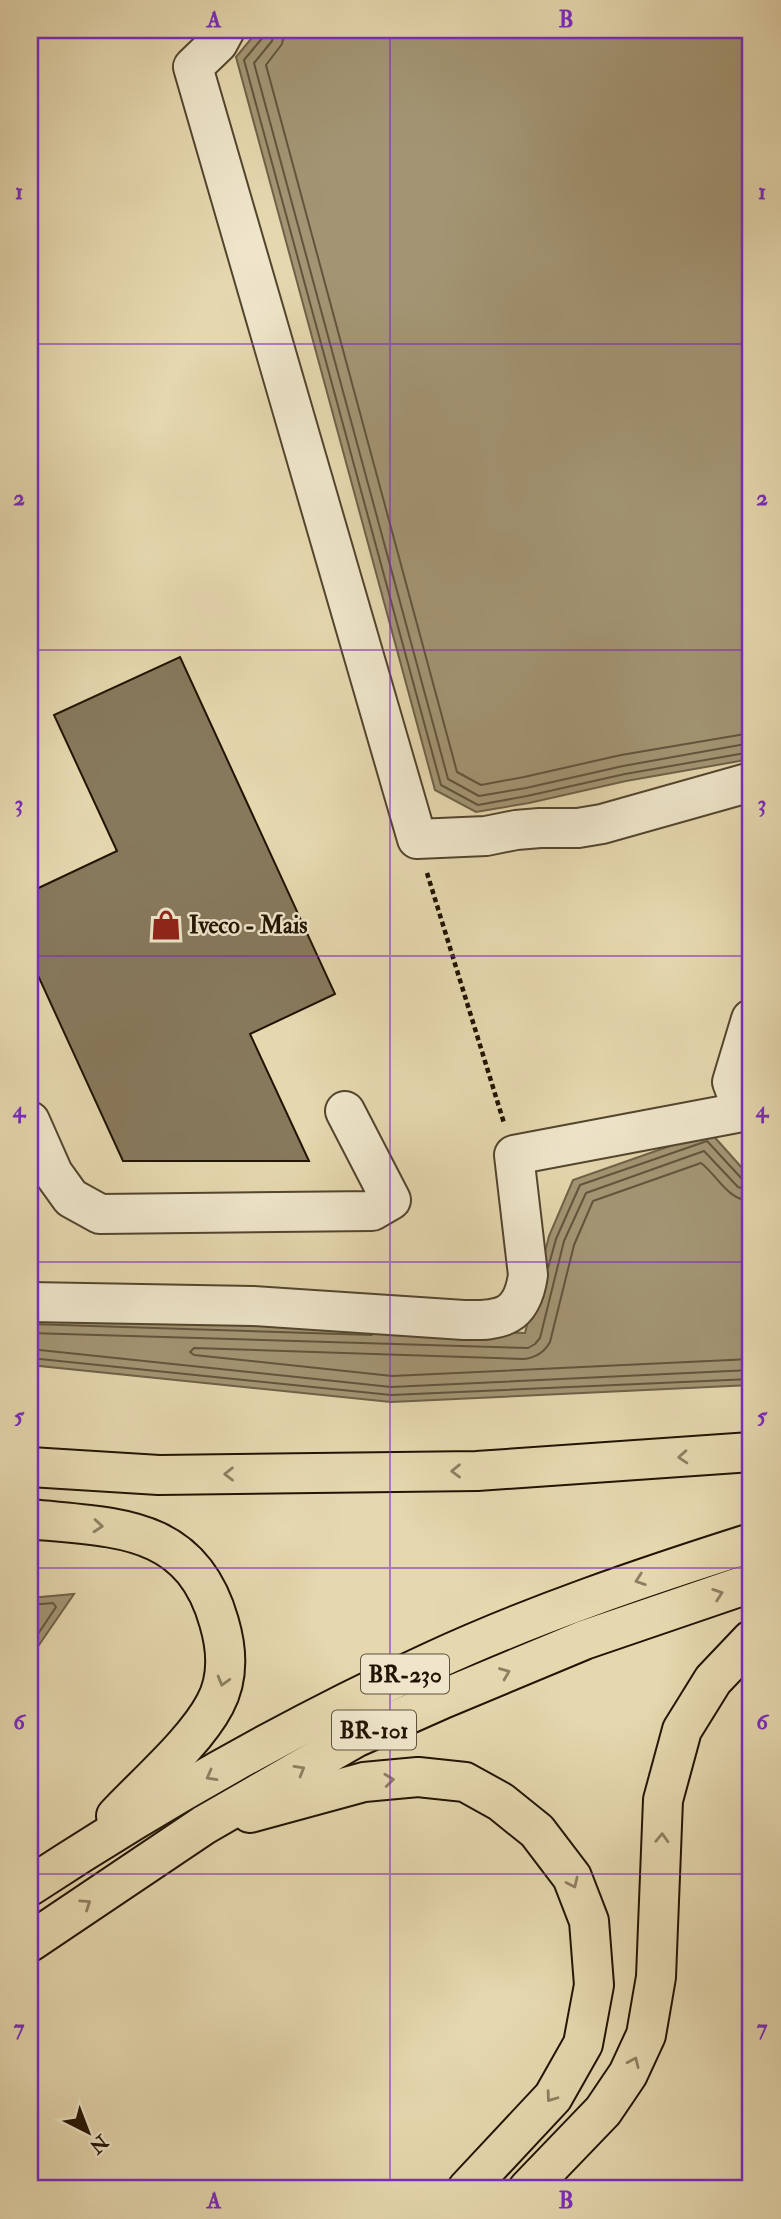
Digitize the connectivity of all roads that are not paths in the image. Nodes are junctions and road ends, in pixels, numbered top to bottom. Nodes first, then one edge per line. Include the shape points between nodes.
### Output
1 (225, 30) edge
2 (751, 782) edge
3 (751, 1019) edge
4 (345, 1111) dead end
5 (749, 1112) edge
6 (30, 1121) edge
7 (30, 1302) edge
8 (751, 1452) edge
9 (30, 1466) edge
10 (30, 1519) edge
11 (751, 1543) edge
12 (751, 1583) edge
13 (751, 1640) edge
14 (204, 1825) junction
15 (80, 1853) junction
16 (30, 1886) edge
17 (30, 1942) edge
18 (467, 2189) edge
19 (528, 2189) edge

1 - 2 street via 192,67 417,839 602,824
3 - 5 street via 732,1082
4 - 6 street via 391,1200 372,1211 100,1214 71,1198 53,1173
5 - 7 street via 514,1155 528,1275 525,1295 512,1312 499,1318 464,1320 253,1306
8 -> 9 highway via 477,1471 159,1475
10 -> 15 highway via 116,1528 153,1539 180,1556 200,1577 223,1635 227,1671 216,1703 196,1733
11 -> 15 highway, BR-230 via 570,1605 435,1660 336,1706
14 -> 12 highway, BR-101 via 355,1738 445,1698 584,1640
19 -> 13 highway via 603,2111 628,2074 646,2035 656,1977 663,1800 682,1730 713,1680
17 -> 14 highway, BR-101
14 -> 18 highway via 364,1782 418,1777 465,1782 501,1802 537,1831 572,1877 589,1921 594,1985 583,2044 552,2097
15 - 16 highway, BR-230

